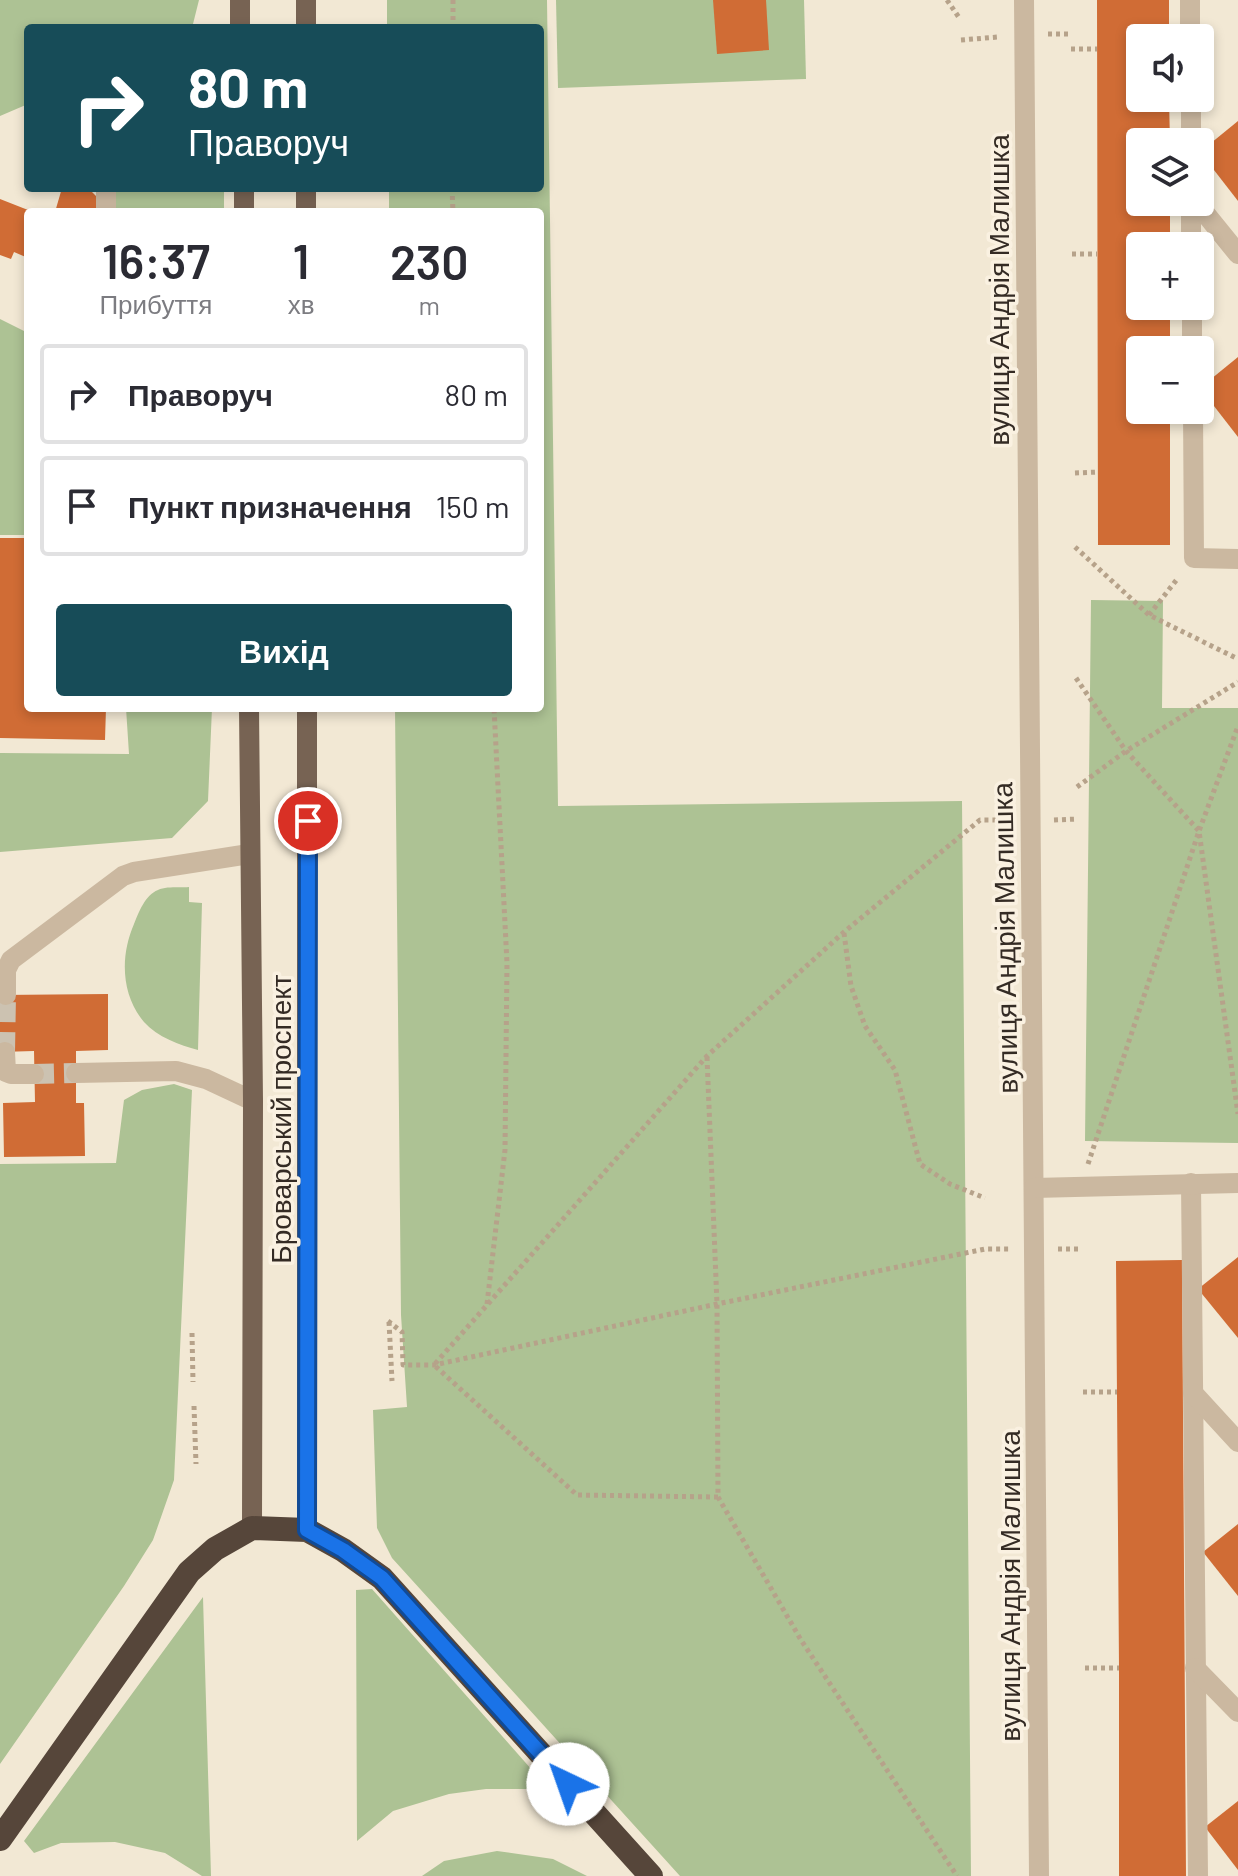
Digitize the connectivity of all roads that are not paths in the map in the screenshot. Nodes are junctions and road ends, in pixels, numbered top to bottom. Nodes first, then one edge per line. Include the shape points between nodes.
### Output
1 (240, 0) edge
2 (306, 0) edge
3 (1024, 0) edge
4 (1190, 0) edge
5 (238, 24) edge
6 (306, 24) edge
7 (1190, 24) edge
8 (1205, 216) edge
9 (1238, 254) edge
10 (1193, 424) edge
11 (1238, 559) edge
12 (249, 712) edge
13 (307, 712) edge
14 (249, 854) junction
15 (6, 995) dead end
16 (5, 1052) dead end
17 (76, 1073) tunnel mouth
18 (34, 1074) tunnel mouth
19 (253, 1101) junction
20 (1191, 1183) junction
21 (1238, 1183) edge
22 (1034, 1188) junction
23 (1193, 1393) junction
24 (1238, 1442) edge
25 (252, 1528) junction
26 (307, 1530) junction
27 (1195, 1668) junction
28 (1238, 1712) edge
29 (0, 1839) edge
30 (651, 1876) edge
31 (1039, 1876) edge
32 (1198, 1876) edge

1 - 5 main road
2 - 6 main road
3 - 22 street, вулиця Андрія Малишка
4 - 7 street
8 - 9 street
10 - 11 street via 1194,558
12 - 14 main road, Броварський проспект
13 - 26 main road, Броварський проспект
14 - 15 street via 123,876 11,960
14 - 19 main road, Броварський проспект
16 - 18 street via 6,1072
17 - 19 street via 176,1071
19 - 25 main road, Броварський проспект
20 - 21 street
20 - 22 street
20 - 23 street
22 - 31 street, вулиця Андрія Малишка
23 - 24 street
23 - 27 street
25 - 26 highway
25 - 29 highway via 189,1572
26 - 30 highway via 382,1578
27 - 28 street
27 - 32 street

